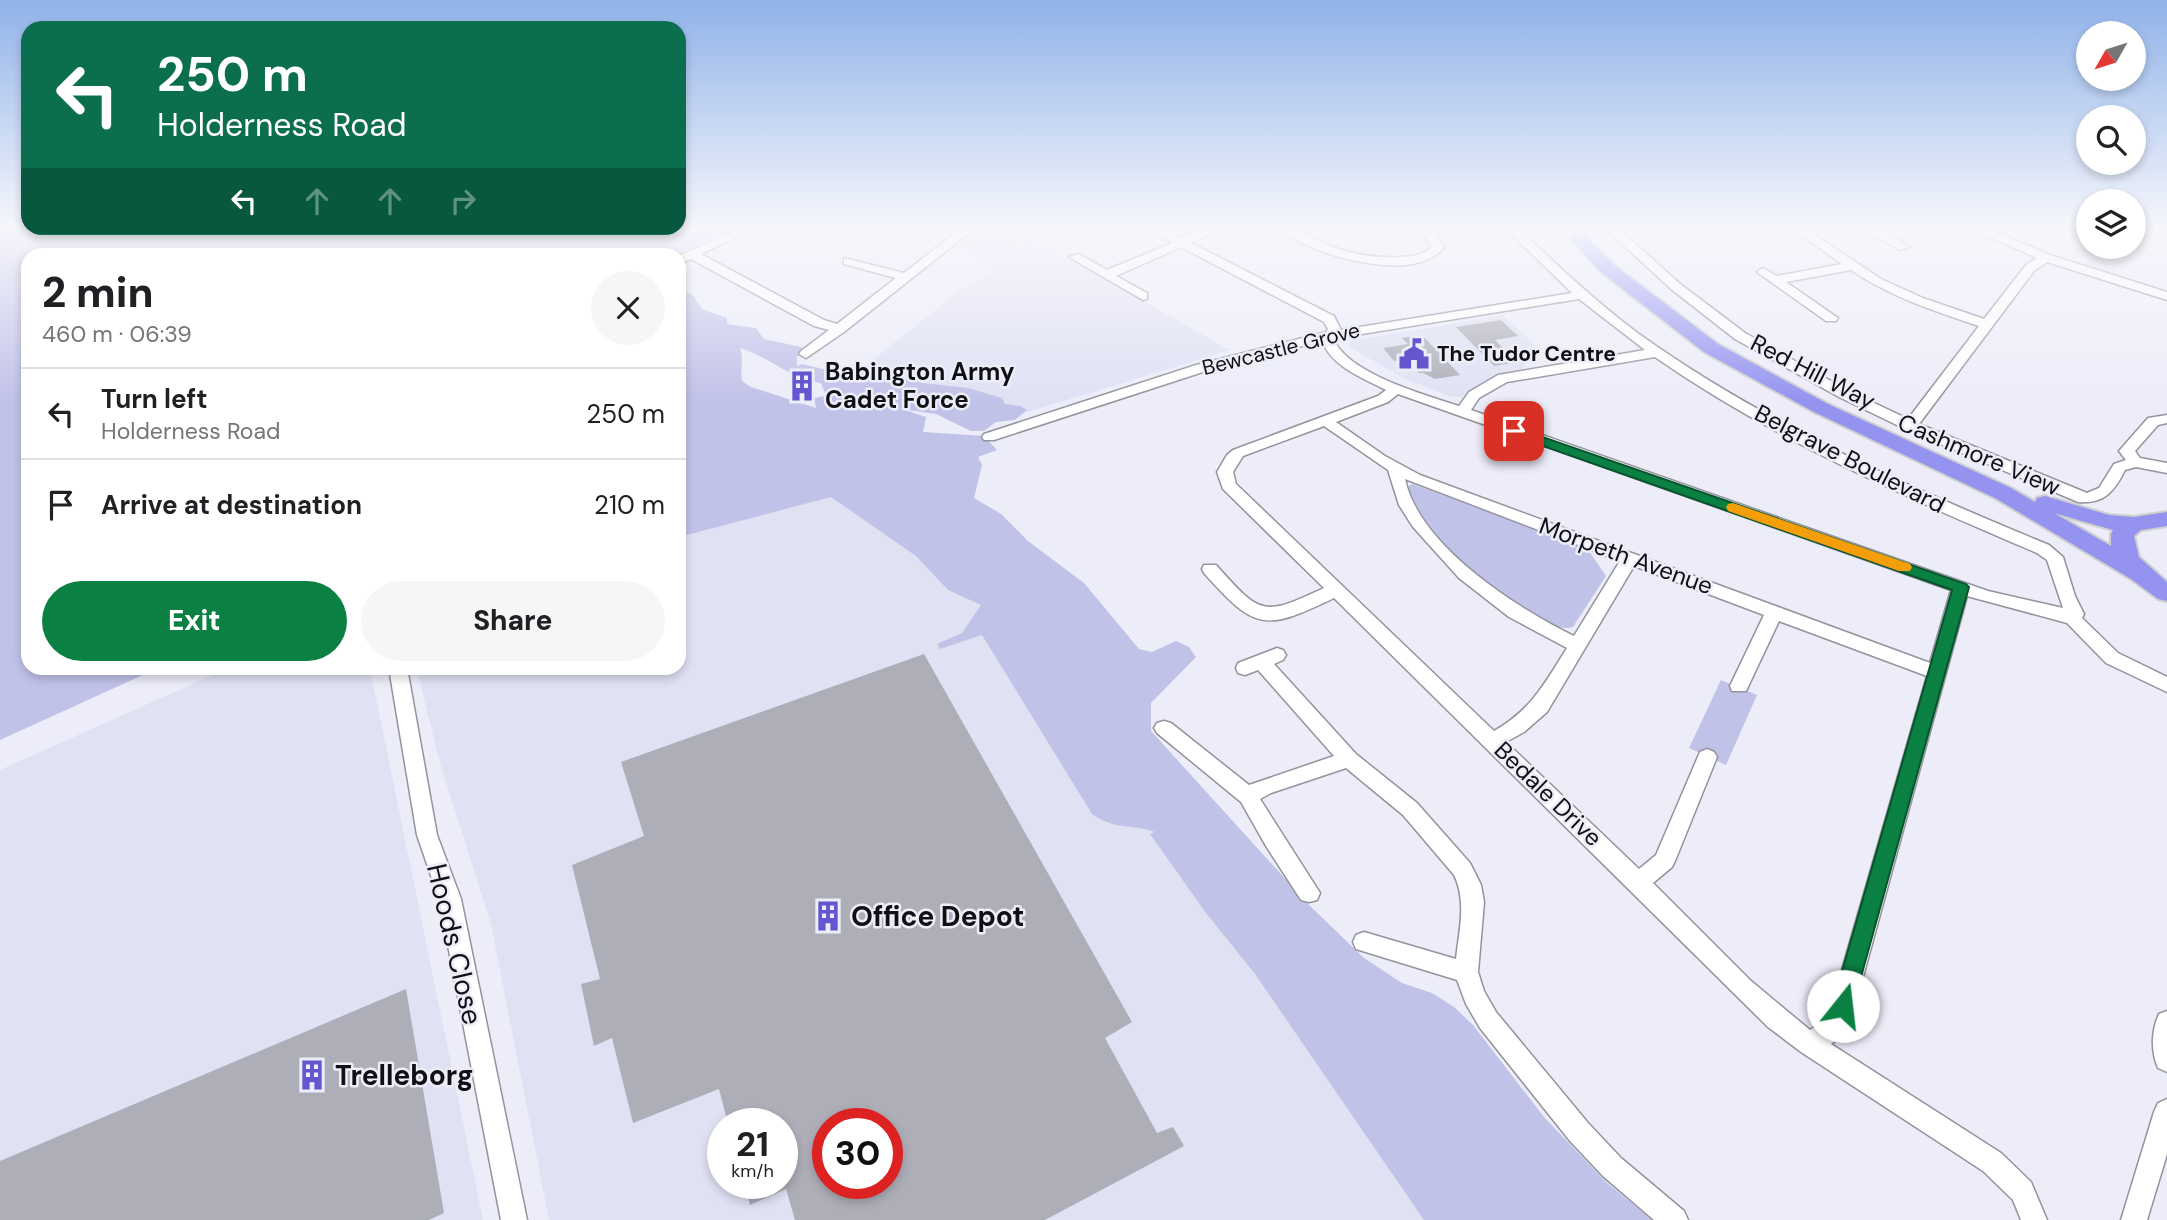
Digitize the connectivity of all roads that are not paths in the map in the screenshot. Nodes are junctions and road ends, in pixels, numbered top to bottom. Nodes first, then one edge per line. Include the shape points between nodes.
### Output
1 (744, 286) edge
2 (894, 286) edge
3 (1126, 286) edge
4 (1266, 286) edge
5 (1572, 286) edge
6 (1631, 286) edge
7 (1675, 286) edge
8 (1784, 286) edge
9 (1885, 286) edge
10 (2017, 286) edge
11 (2135, 286) edge
12 (1582, 295) junction
13 (1143, 296) dead end
14 (2167, 296) edge
15 (1832, 318) dead end
16 (1989, 325) junction
17 (839, 329) junction
18 (1332, 336) junction
19 (1658, 352) junction
20 (806, 355) dead end
21 (1396, 389) junction
22 (1463, 412) junction
23 (2167, 419) edge
24 (1326, 421) junction
25 (1910, 426) junction
26 (989, 437) dead end
27 (2135, 462) junction
28 (2167, 468) edge
29 (1395, 469) junction
30 (1969, 475) junction
31 (2167, 519) edge
32 (2134, 524) junction
33 (1630, 559) junction
34 (1210, 569) dead end
35 (2141, 574) junction
36 (1961, 587) junction
37 (1336, 590) junction
38 (2165, 592) edge
39 (1775, 611) junction
40 (2073, 619) junction
41 (1577, 645) junction
42 (1261, 661) dead end
43 (1937, 673) junction
44 (399, 675) edge
45 (2167, 685) edge
46 (1739, 687) dead end
47 (1164, 728) dead end
48 (1493, 740) junction
49 (1707, 757) dead end
50 (1349, 759) junction
51 (1248, 796) junction
52 (1638, 882) junction
53 (1309, 893) dead end
54 (1364, 942) dead end
55 (1466, 972) junction
56 (2167, 1021) edge
57 (1810, 1044) junction
58 (2167, 1060) edge
59 (2167, 1112) edge
60 (514, 1220) edge
61 (1675, 1220) edge
62 (2034, 1220) edge
63 (2134, 1220) edge

1 - 17 street
2 - 17 street
3 - 13 street
4 - 18 street via 1329,318 1335,324
5 - 12 street, Belgrave Boulevard
6 - 30 highway, Red Hill Way via 1711,348 1786,390
7 - 25 street, Cashmore View via 1740,335
8 - 15 street
9 - 16 street
10 - 16 street
11 - 14 street
12 - 18 street, Bewcastle Grove
12 - 19 street, Belgrave Boulevard
16 - 25 street
17 - 20 street
18 - 21 street via 1328,342 1334,351
18 - 26 street, Bewcastle Grove via 1209,366
19 - 22 street via 1503,378 1474,395
19 - 40 street, Belgrave Boulevard via 1824,449 2055,556
21 - 22 street
21 - 24 street, Bedale Drive via 1383,399
22 - 36 street
23 - 27 street via 2152,421 2127,451
24 - 29 street, Morpeth Avenue
24 - 37 street, Bedale Drive via 1238,453 1225,472 1236,495
25 - 27 street, Cashmore View via 2078,497 2101,496 2119,467
27 - 28 street
29 - 33 street, Morpeth Avenue
29 - 41 street via 1404,503 1450,558 1497,600
30 - 32 highway, Red Hill Way via 2068,512
30 - 35 highway, Red Hill Way
31 - 32 highway, Red Hill Way
32 - 35 highway via 2122,534 2121,546
33 - 39 street, Morpeth Avenue
33 - 41 street
34 - 37 street via 1247,608 1264,615
35 - 38 highway
36 - 40 street
36 - 43 street
37 - 48 street, Bedale Drive
39 - 43 street, Morpeth Avenue
39 - 46 street
40 - 45 street, Belgrave Boulevard via 2112,658
41 - 48 street via 1540,707
42 - 50 street
43 - 57 street via 1843,1006 1831,1030
44 - 60 street, Hoods Close via 428,835 450,899
47 - 51 street
48 - 52 street, Bedale Drive
49 - 52 street via 1664,861
50 - 51 street
50 - 55 street via 1410,809 1462,869 1473,902
51 - 53 street
52 - 57 street, Bedale Drive via 1743,989
54 - 55 street
55 - 61 street via 1488,1020 1579,1132 1612,1167
56 - 58 street
57 - 62 street, Bedale Drive via 1992,1163 2022,1191
59 - 63 street

